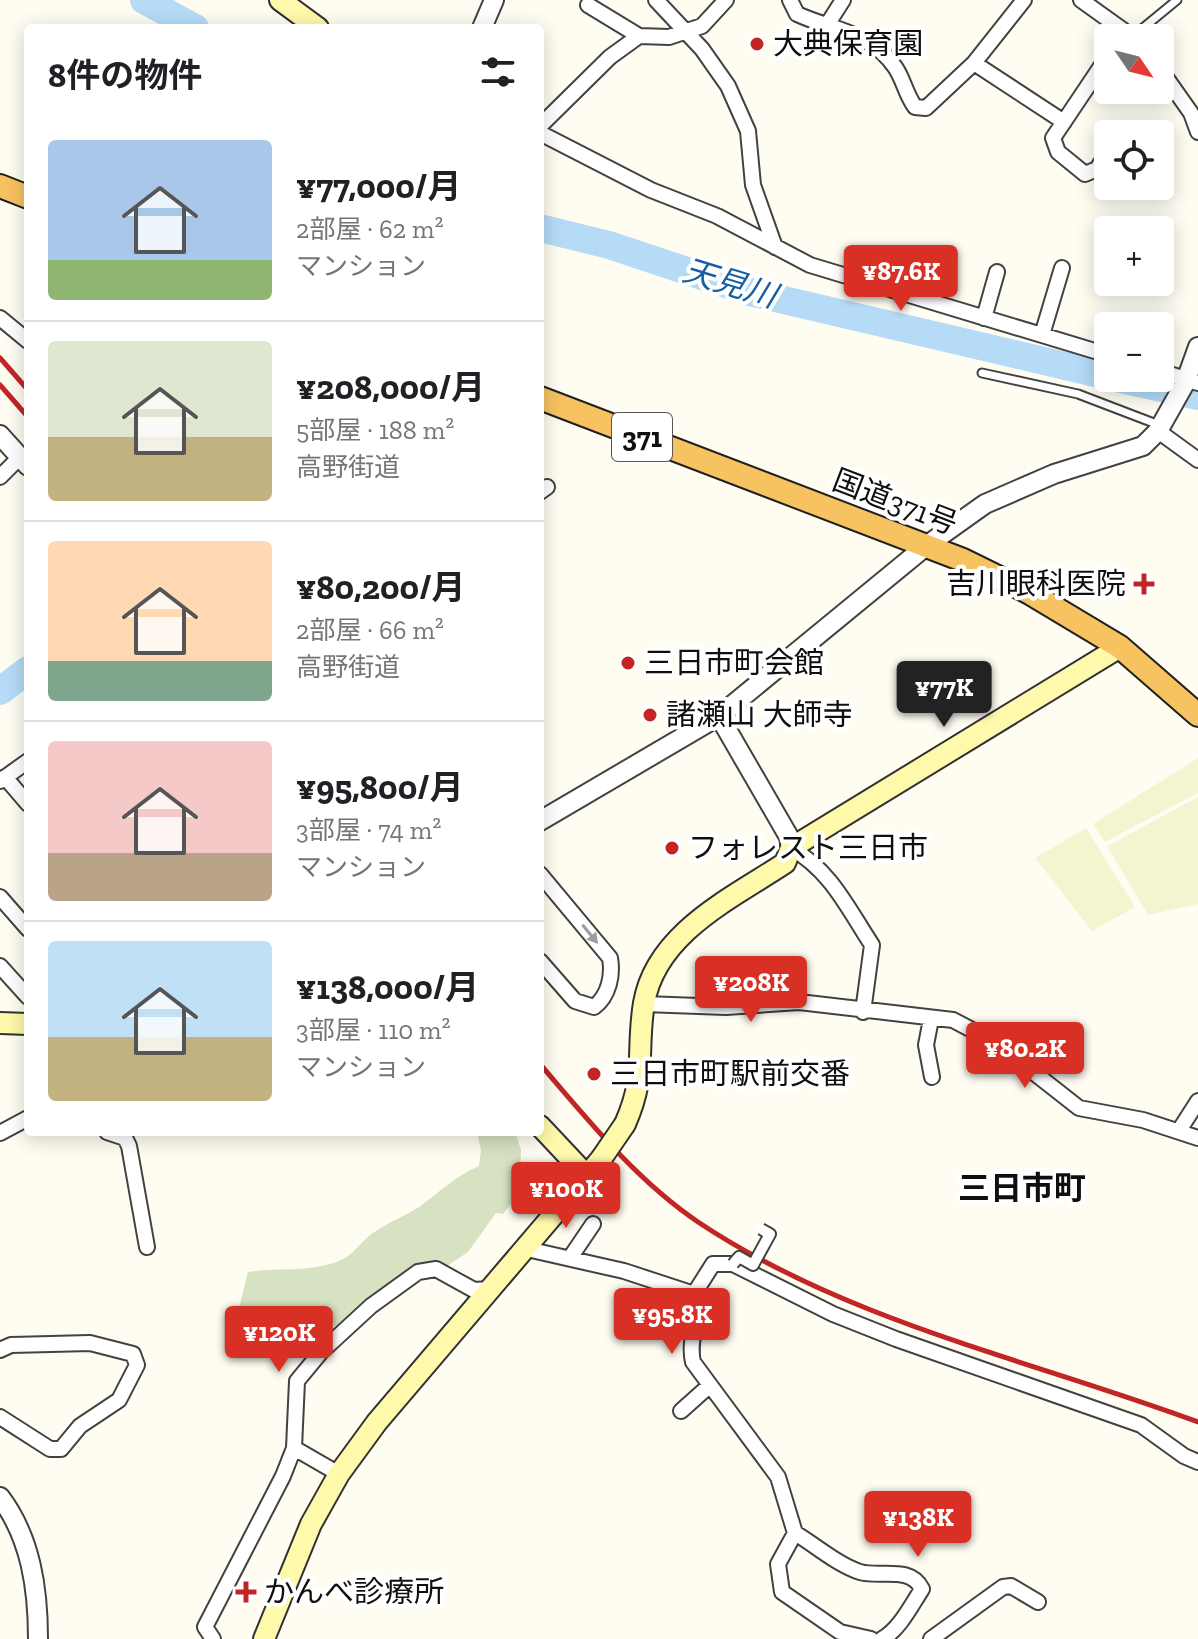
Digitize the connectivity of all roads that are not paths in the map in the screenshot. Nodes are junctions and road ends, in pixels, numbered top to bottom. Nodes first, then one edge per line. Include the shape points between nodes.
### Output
1 (280, 0) edge
2 (494, 0) edge
3 (656, 0) edge
4 (726, 0) edge
5 (790, 0) edge
6 (843, 0) edge
7 (1024, 0) edge
8 (1081, 0) edge
9 (1177, 0) edge
10 (588, 5) dead end
11 (313, 24) edge
12 (484, 24) edge
13 (1112, 24) edge
14 (1144, 24) edge
15 (827, 25) junction
16 (686, 33) junction
17 (639, 36) junction
18 (974, 63) junction
19 (1094, 77) edge
20 (1174, 89) edge
21 (544, 122) edge
22 (1064, 122) junction
23 (1198, 132) edge
24 (544, 135) edge
25 (1094, 170) edge
26 (0, 186) edge
27 (24, 195) edge
28 (775, 247) junction
29 (1062, 268) dead end
30 (997, 272) dead end
31 (0, 318) edge
32 (984, 318) junction
33 (1042, 335) junction
34 (24, 338) edge
35 (1198, 347) edge
36 (1094, 351) edge
37 (982, 373) dead end
38 (1192, 379) edge
39 (544, 400) edge
40 (1161, 425) junction
41 (0, 435) edge
42 (1198, 460) edge
43 (24, 461) edge
44 (0, 477) edge
45 (926, 546) junction
46 (1120, 647) junction
47 (1198, 715) edge
48 (719, 716) junction
49 (24, 764) edge
50 (2, 779) edge
51 (24, 800) edge
52 (544, 819) edge
53 (791, 848) junction
54 (544, 879) edge
55 (0, 897) edge
56 (24, 924) edge
57 (0, 966) edge
58 (544, 966) edge
59 (24, 993) edge
60 (644, 1004) junction
61 (863, 1012) junction
62 (931, 1019) junction
63 (0, 1023) edge
64 (24, 1024) edge
65 (932, 1077) dead end
66 (1198, 1101) edge
67 (24, 1120) edge
68 (1180, 1129) junction
69 (544, 1130) edge
70 (0, 1133) edge
71 (119, 1136) edge
72 (1198, 1138) edge
73 (586, 1175) junction
74 (593, 1224) dead end
75 (761, 1229) dead end
76 (147, 1247) dead end
77 (527, 1249) junction
78 (570, 1258) junction
79 (733, 1264) junction
80 (490, 1289) junction
81 (694, 1294) junction
82 (0, 1350) edge
83 (709, 1386) junction
84 (681, 1411) dead end
85 (0, 1417) edge
86 (294, 1448) junction
87 (1198, 1462) edge
88 (339, 1474) junction
89 (4, 1512) edge
90 (795, 1533) junction
91 (1038, 1602) dead end
92 (888, 1638) edge
93 (38, 1639) edge
94 (213, 1639) edge
95 (264, 1639) edge
96 (871, 1639) edge
97 (931, 1639) edge

1 - 11 main road
2 - 12 street
3 - 16 street
4 - 16 street via 702,26
5 - 15 street via 797,14
6 - 15 street
7 - 18 street
8 - 13 street
9 - 14 lane
10 - 17 street
15 - 18 street via 867,38 898,71 915,107 926,108
16 - 17 street
16 - 28 street via 728,86 748,131 753,185
17 - 21 street
18 - 22 street
19 - 22 street
20 - 23 street
22 - 25 street via 1053,138 1058,152 1085,174
24 - 28 street
26 - 27 highway
28 - 32 street via 851,279
29 - 33 street
30 - 32 street
31 - 34 street
32 - 33 street
33 - 36 street
35 - 38 street
37 - 40 lane via 1078,394
38 - 40 street
39 - 45 highway, 国道371号 / 371
40 - 42 street
40 - 45 street via 1143,446 1054,474 985,504
41 - 43 street
43 - 44 street
45 - 46 highway, 国道371号 / 371 via 1030,593
45 - 48 street
46 - 47 highway, 国道371号 / 371
46 - 53 main road
48 - 52 street
48 - 53 street
49 - 50 street
50 - 51 street
53 - 60 main road via 785,863 686,929 659,965
53 - 61 street via 829,878 872,945
54 -> 58 street via 610,958 612,973 594,1007 575,1001
55 - 56 street
57 - 59 street
60 - 61 street via 726,1007 799,1002
60 - 73 main road, bridge via 641,1080 625,1124
61 - 62 street
62 - 65 street via 926,1045
62 - 68 street via 971,1027 1079,1108
63 - 64 main road
66 - 68 street
67 - 70 street
68 - 72 street
69 - 73 main road
71 - 76 street via 129,1146
73 - 77 main road
74 - 78 street
75 - 79 street, bridge via 770,1234 753,1265 739,1257
77 - 78 street
77 - 80 main road
78 - 81 street
79 - 81 street via 713,1264
79 - 87 street via 896,1339 1141,1425
80 - 86 street via 474,1290 436,1269 418,1272 371,1306 297,1381
80 - 88 main road
81 - 83 street via 699,1304 689,1347
82 - 85 street via 11,1345 90,1343 133,1354 137,1365 119,1400 80,1426 61,1449 50,1449
83 - 84 street
83 - 90 street via 778,1477
86 - 88 street
86 - 94 street via 205,1627
88 - 95 main road via 311,1524
89 - 93 street via 28,1549
90 - 92 street via 862,1573 914,1578 922,1589
90 - 96 street via 778,1564 782,1592 840,1632
91 - 97 street via 1011,1586 1003,1587

